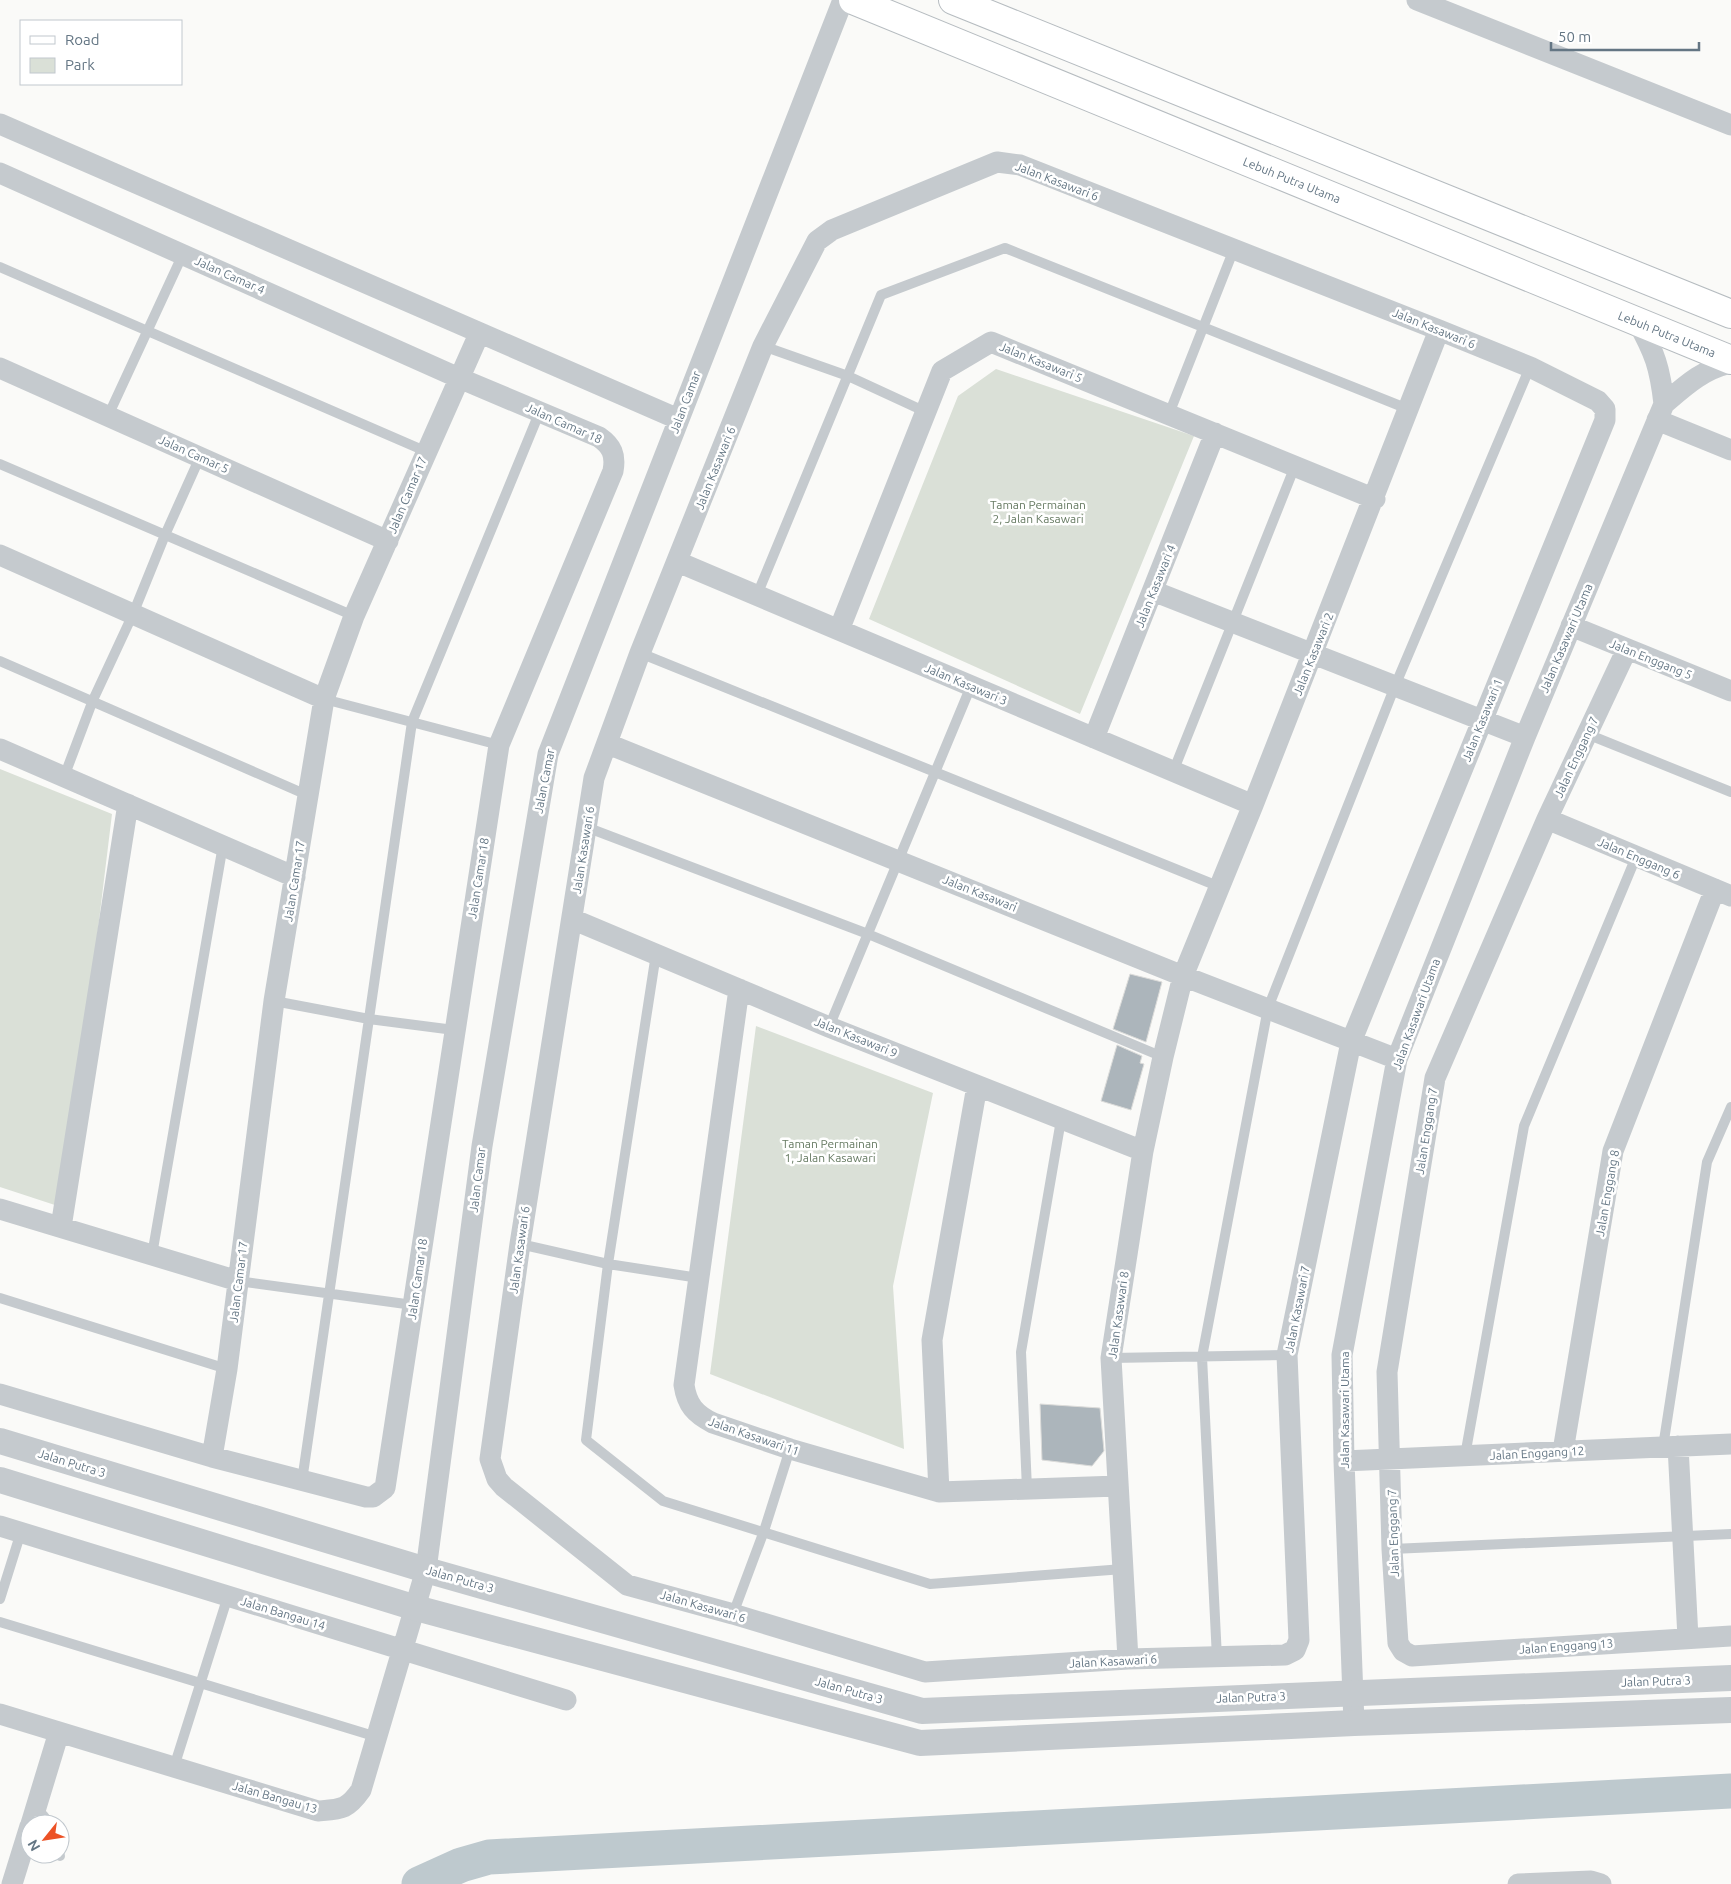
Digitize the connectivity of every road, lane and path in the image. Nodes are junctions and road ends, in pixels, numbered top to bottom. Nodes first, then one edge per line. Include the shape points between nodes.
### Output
1 (843, 0) edge
2 (853, 0) edge
3 (953, 0) edge
4 (1417, 0) edge
5 (0, 124) edge
6 (1731, 125) edge
7 (0, 173) edge
8 (1234, 249) junction
9 (184, 254) junction
10 (0, 267) edge
11 (1731, 314) edge
12 (1637, 321) junction
13 (1203, 325) junction
14 (1439, 330) junction
15 (147, 331) junction
16 (479, 334) junction
17 (763, 346) junction
18 (1731, 361) edge
19 (1530, 367) junction
20 (0, 368) edge
21 (848, 376) junction
22 (459, 378) junction
23 (1598, 401) joint
24 (1408, 410) junction
25 (540, 411) junction
26 (926, 412) junction
27 (1660, 412) junction
28 (1169, 414) junction
29 (108, 416) junction
30 (678, 419) junction
31 (1215, 433) junction
32 (1731, 450) edge
33 (425, 452) junction
34 (200, 457) junction
35 (0, 464) edge
36 (1295, 466) junction
37 (1375, 499) junction
38 (165, 535) junction
39 (388, 541) junction
40 (0, 555) edge
41 (678, 562) junction
42 (1153, 591) junction
43 (756, 595) junction
44 (133, 614) junction
45 (354, 616) junction
46 (1231, 622) junction
47 (1571, 626) junction
48 (839, 630) junction
49 (1626, 649) junction
50 (640, 653) junction
51 (1312, 654) junction
52 (0, 660) edge
53 (971, 686) junction
54 (1395, 686) junction
55 (1731, 691) edge
56 (324, 699) junction
57 (93, 700) junction
58 (1482, 720) junction
59 (412, 722) junction
60 (1586, 734) junction
61 (1525, 737) junction
62 (1094, 738) junction
63 (499, 744) junction
64 (608, 744) junction
65 (0, 749) edge
66 (1173, 772) junction
67 (934, 773) junction
68 (64, 776) junction
69 (1731, 792) edge
70 (307, 795) junction
71 (128, 804) junction
72 (1253, 805) junction
73 (1547, 819) junction
74 (586, 827) junction
75 (223, 845) junction
76 (1636, 857) junction
77 (899, 860) junction
78 (295, 876) junction
79 (1220, 887) junction
80 (1723, 893) edge
81 (572, 919) junction
82 (868, 934) junction
83 (656, 954) junction
84 (1183, 976) junction
85 (739, 989) junction
86 (274, 1001) junction
87 (1268, 1008) junction
88 (369, 1019) junction
89 (829, 1026) junction
90 (454, 1030) junction
91 (1351, 1042) junction
92 (1163, 1057) junction
93 (1397, 1059) junction
94 (977, 1086) junction
95 (1731, 1107) edge
96 (1061, 1120) junction
97 (1143, 1151) junction
98 (0, 1208) edge
99 (61, 1227) junction
100 (520, 1244) junction
101 (152, 1255) junction
102 (608, 1264) junction
103 (699, 1278) junction
104 (238, 1281) junction
105 (331, 1294) junction
106 (0, 1298) edge
107 (413, 1305) junction
108 (1287, 1355) junction
109 (1202, 1356) junction
110 (1111, 1358) junction
111 (227, 1369) junction
112 (0, 1394) edge
113 (0, 1441) edge
114 (1731, 1444) edge
115 (1671, 1447) junction
116 (790, 1449) junction
117 (1563, 1451) junction
118 (1465, 1456) junction
119 (212, 1457) junction
120 (1390, 1459) junction
121 (1344, 1461) junction
122 (0, 1480) edge
123 (302, 1481) junction
124 (1118, 1486) junction
125 (1027, 1489) junction
126 (939, 1492) junction
127 (0, 1526) edge
128 (764, 1531) junction
129 (20, 1532) junction
130 (1731, 1534) edge
131 (1683, 1537) junction
132 (1392, 1550) junction
133 (1123, 1569) junction
134 (426, 1570) junction
135 (228, 1596) junction
136 (0, 1599) edge
137 (416, 1608) junction
138 (734, 1614) junction
139 (0, 1622) edge
140 (1731, 1636) edge
141 (1688, 1638) junction
142 (1299, 1640) joint
143 (403, 1650) junction
144 (1403, 1651) joint
145 (1217, 1658) junction
146 (1128, 1659) junction
147 (1731, 1678) edge
148 (201, 1683) junction
149 (1352, 1693) junction
150 (566, 1700) dead end
151 (1731, 1710) edge
152 (0, 1714) edge
153 (1354, 1723) junction
154 (59, 1732) junction
155 (377, 1737) junction
156 (174, 1768) junction
157 (38, 1814) edge
158 (20, 1863) edge
159 (12, 1884) edge
160 (1518, 1884) edge
161 (1601, 1884) edge

1 - 30 street, Jalan Camar
2 - 12 main road, Lebuh Putra Utama
3 - 11 main road
4 - 6 street
5 - 16 street
7 - 9 street, Jalan Camar 4
8 - 13 lane
8 - 14 street, Jalan Kasawari 6
8 - 17 street, Jalan Kasawari 6 via 1020,165 997,162 824,234 812,248
9 - 15 lane
9 - 22 street, Jalan Camar 4
10 - 15 lane
12 - 18 main road, Lebuh Putra Utama
12 - 27 street via 1653,348 1661,373
13 - 21 lane via 1005,248 882,295
13 - 24 lane
13 - 28 lane
14 - 19 street, Jalan Kasawari 6
14 - 24 street, Jalan Kasawari 2
15 - 29 lane
15 - 33 lane
16 - 22 street, Jalan Camar 17
16 - 30 street
17 - 21 lane
17 - 41 street, Jalan Kasawari 6
18 - 27 street via 1714,366 1692,380
19 - 23 street, Jalan Kasawari 6
19 - 54 lane
20 - 29 street, Jalan Camar 5
21 - 26 lane
21 - 43 lane
22 - 25 street, Jalan Camar 18
22 - 33 street, Jalan Camar 17
23 - 58 street, Jalan Kasawari 1 via 1605,409 1605,420
24 - 37 street, Jalan Kasawari 2
25 - 59 lane
25 - 63 street, Jalan Camar 18 via 599,437 613,451 615,461
26 - 28 street, Jalan Kasawari 5 via 942,371 991,342
26 - 48 street, Jalan Kasawari 5
27 - 32 street
27 - 47 street, Jalan Kasawari Utama
28 - 31 street, Jalan Kasawari 5
29 - 34 street, Jalan Camar 5
30 - 134 street, Jalan Camar via 548,754 482,1146
31 - 36 street, Jalan Kasawari 5
31 - 42 street, Jalan Kasawari 4
33 - 39 street, Jalan Camar 17
34 - 38 lane
34 - 39 street, Jalan Camar 5
35 - 38 lane
36 - 37 street, Jalan Kasawari 5
36 - 46 lane
37 - 51 street, Jalan Kasawari 2
38 - 44 lane
38 - 45 lane
39 - 45 street, Jalan Camar 17
40 - 44 street
41 - 43 street, Jalan Kasawari 3
41 - 50 street, Jalan Kasawari 6
42 - 46 street
42 - 62 street, Jalan Kasawari 4
43 - 48 street, Jalan Kasawari 3
44 - 56 street
44 - 57 lane
45 - 56 street, Jalan Camar 17
46 - 51 street
46 - 66 lane
47 - 49 street, Jalan Enggang 5
47 - 61 street, Jalan Kasawari Utama
48 - 53 street, Jalan Kasawari 3
49 - 55 street, Jalan Enggang 5
49 - 60 street, Jalan Enggang 7
50 - 64 street, Jalan Kasawari 6
50 - 67 lane
51 - 54 street
51 - 72 street, Jalan Kasawari 2
52 - 57 lane
53 - 62 street, Jalan Kasawari 3
53 - 67 lane
54 - 58 street
54 - 87 lane
56 - 59 lane
56 - 70 street, Jalan Camar 17
57 - 68 lane
57 - 70 lane
58 - 61 street
58 - 91 street, Jalan Kasawari 1
59 - 63 lane
59 - 88 lane
60 - 69 lane
60 - 73 street, Jalan Enggang 7
61 - 93 street, Jalan Kasawari Utama
62 - 66 street, Jalan Kasawari 3
63 - 90 street, Jalan Camar 18
64 - 74 street, Jalan Kasawari 6 via 594,778
64 - 77 street, Jalan Kasawari
65 - 68 street
66 - 72 street, Jalan Kasawari 3
67 - 77 lane
67 - 79 lane
68 - 71 street
70 - 78 street, Jalan Camar 17
71 - 75 street
71 - 99 street
72 - 79 street, Jalan Kasawari 2
73 - 76 street, Jalan Enggang 6
73 - 120 street, Jalan Enggang 7 via 1435,1078 1387,1372
74 - 81 street, Jalan Kasawari 6
74 - 82 lane
75 - 78 street
75 - 101 lane
76 - 80 street, Jalan Enggang 6
76 - 118 lane via 1524,1126
77 - 82 lane
77 - 84 street, Jalan Kasawari
78 - 86 street, Jalan Camar 17
79 - 84 street, Jalan Kasawari 2
80 - 117 street, Jalan Enggang 8 via 1614,1151
81 - 83 street, Jalan Kasawari 9
81 - 100 street, Jalan Kasawari 6
82 - 89 lane
82 - 92 lane
83 - 85 street, Jalan Kasawari 9
83 - 102 lane
84 - 87 street, Jalan Kasawari
84 - 92 street, Jalan Kasawari 8
85 - 89 street, Jalan Kasawari 9
85 - 103 street, Jalan Kasawari 11
86 - 88 lane
86 - 104 street, Jalan Camar 17
87 - 91 street, Jalan Kasawari
87 - 109 lane
88 - 90 lane
88 - 105 lane
89 - 94 street, Jalan Kasawari 9
90 - 107 street, Jalan Camar 18
91 - 93 street, Jalan Kasawari
91 - 108 street, Jalan Kasawari 7
92 - 97 street, Jalan Kasawari 8
93 - 121 street, Jalan Kasawari Utama via 1342,1355
94 - 96 street, Jalan Kasawari 9
94 - 126 street via 932,1340
95 - 115 lane via 1707,1162
96 - 97 street, Jalan Kasawari 9
96 - 125 lane via 1021,1352
97 - 110 street, Jalan Kasawari 8
98 - 99 street
99 - 101 street
100 - 102 lane
100 - 138 street, Jalan Kasawari 6 via 490,1459 497,1479 627,1585
101 - 104 street
102 - 103 lane
102 - 128 lane via 586,1440 663,1501
103 - 116 street, Jalan Kasawari 11 via 684,1384 692,1409 713,1423
104 - 105 lane
104 - 111 street, Jalan Camar 17
105 - 107 lane
105 - 123 lane
106 - 111 lane
107 - 123 street, Jalan Camar 18 via 387,1481 380,1493 366,1497
108 - 109 lane
108 - 142 street, Jalan Kasawari 7
109 - 110 lane
109 - 145 lane
110 - 124 street, Jalan Kasawari 8
111 - 119 street, Jalan Camar 17
112 - 119 street
113 - 134 street, Jalan Putra 3
114 - 115 street, Jalan Enggang 12
115 - 117 street, Jalan Enggang 12
115 - 131 street
116 - 126 street, Jalan Kasawari 11
116 - 128 lane
117 - 118 street, Jalan Enggang 12
118 - 120 street, Jalan Enggang 12
119 - 123 street
120 - 121 street, Jalan Enggang 12
120 - 132 street, Jalan Enggang 7
121 - 149 street, Jalan Kasawari Utama
122 - 137 street
124 - 125 street, Jalan Kasawari 11
124 - 133 street, Jalan Kasawari 8
125 - 126 street, Jalan Kasawari 11
127 - 129 street, Jalan Bangau 14
128 - 133 lane via 930,1584
128 - 138 lane
129 - 135 street, Jalan Bangau 14
129 - 136 lane
130 - 131 lane
131 - 132 lane
131 - 141 street
132 - 144 street, Jalan Enggang 7 via 1398,1637
133 - 146 street, Jalan Kasawari 8
134 - 137 street, Jalan Camar
134 - 149 street, Jalan Putra 3 via 922,1711
135 - 143 street, Jalan Bangau 14
135 - 148 lane
137 - 143 street, Jalan Bangau 13
137 - 153 street via 920,1743
138 - 146 street, Jalan Kasawari 6 via 925,1672
139 - 148 lane
140 - 141 street, Jalan Enggang 13
141 - 144 street, Jalan Enggang 13 via 1424,1656 1412,1656
142 - 145 street, Jalan Kasawari 6 via 1295,1650 1285,1655
143 - 150 street, Jalan Bangau 14
143 - 155 street, Jalan Bangau 13
145 - 146 street, Jalan Kasawari 6
147 - 149 street, Jalan Putra 3
148 - 155 lane
148 - 156 lane
149 - 153 street, Jalan Kasawari Utama
151 - 153 street
152 - 154 street, Jalan Bangau 13
154 - 156 street, Jalan Bangau 13
154 - 157 street
155 - 156 street, Jalan Bangau 13 via 361,1790 351,1804 338,1810 318,1812
158 - 159 street
160 - 161 street via 1591,1881

